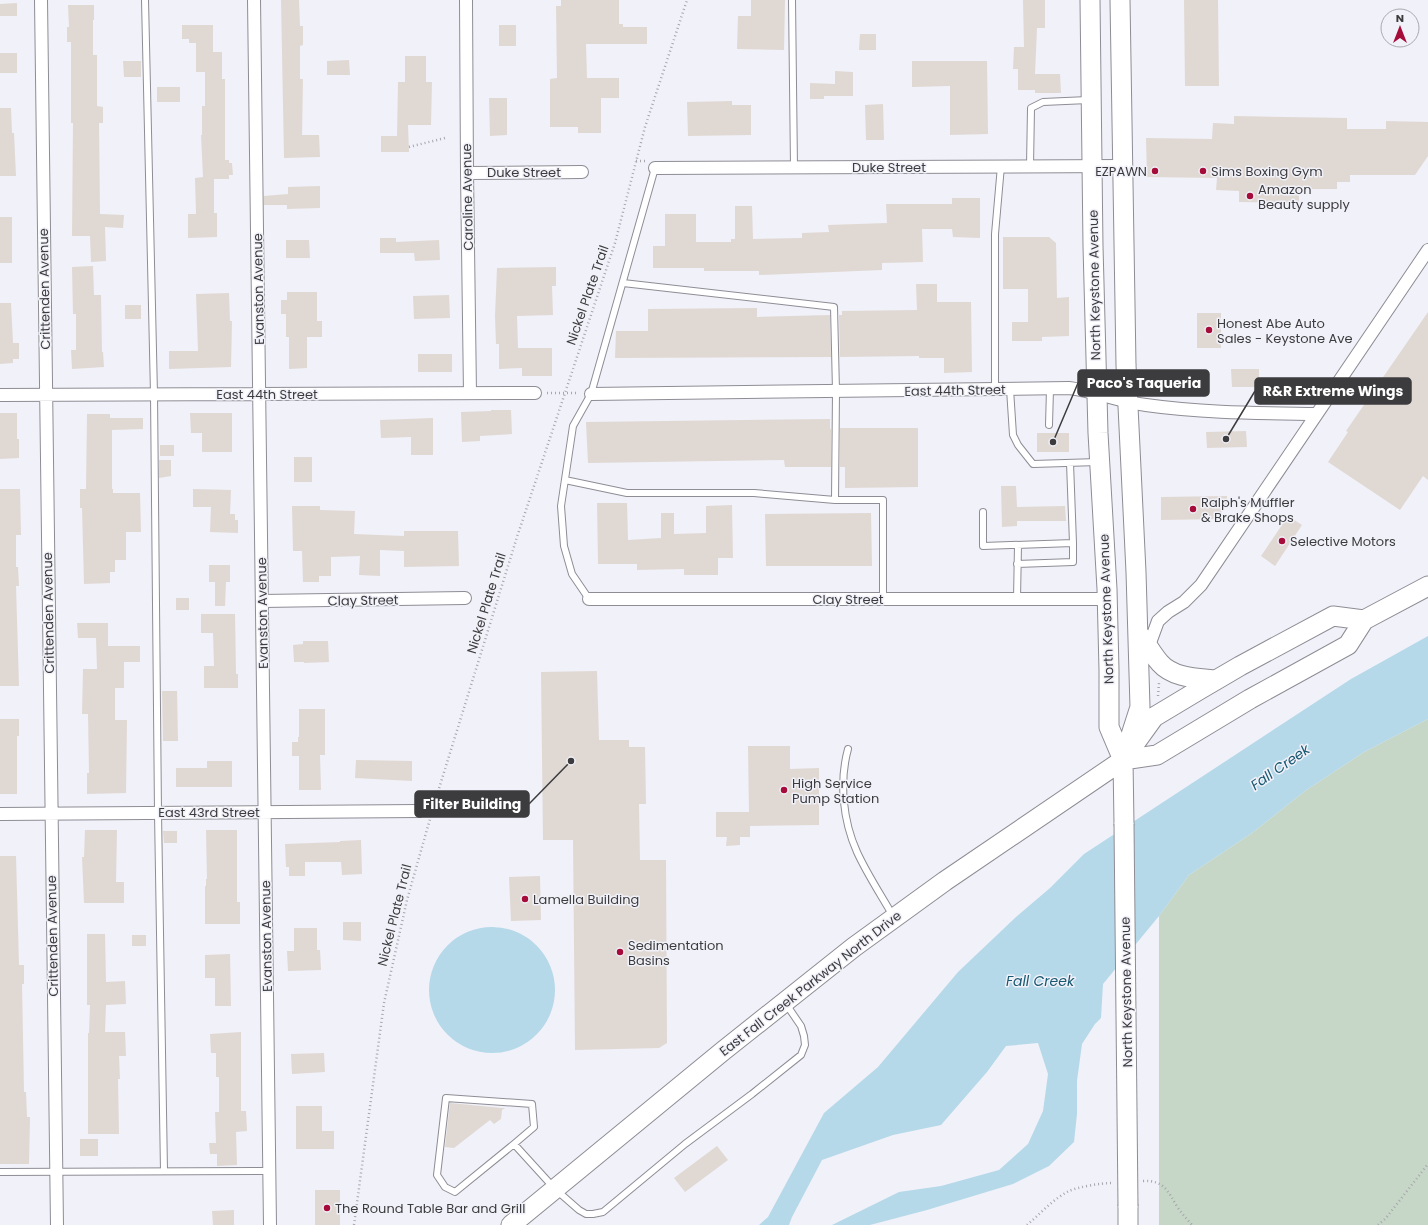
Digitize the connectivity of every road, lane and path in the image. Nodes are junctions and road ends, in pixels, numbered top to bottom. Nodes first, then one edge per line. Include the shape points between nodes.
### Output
1 (41, 0) edge
2 (145, 0) edge
3 (254, 0) edge
4 (466, 0) edge
5 (687, 0) edge
6 (792, 0) edge
7 (1090, 0) edge
8 (1120, 0) edge
9 (1091, 100) junction
10 (445, 138) dead end
11 (409, 147) dead end
12 (1001, 166) junction
13 (1030, 166) junction
14 (1092, 166) junction
15 (1122, 166) junction
16 (794, 167) junction
17 (656, 168) joint
18 (582, 172) dead end
19 (467, 173) junction
20 (1428, 250) edge
21 (623, 283) junction
22 (1050, 388) junction
23 (1010, 389) junction
24 (994, 390) junction
25 (836, 391) junction
26 (470, 393) junction
27 (535, 393) joint
28 (565, 393) junction
29 (154, 394) junction
30 (259, 394) junction
31 (591, 394) junction
32 (0, 395) edge
33 (46, 395) junction
34 (1097, 395) junction
35 (1128, 402) junction
36 (1316, 414) junction
37 (1049, 425) dead end
38 (1070, 462) junction
39 (1100, 462) junction
40 (565, 480) junction
41 (835, 500) junction
42 (983, 512) dead end
43 (1073, 543) junction
44 (1018, 545) junction
45 (1017, 564) junction
46 (1428, 586) edge
47 (465, 598) dead end
48 (589, 599) joint
49 (883, 599) junction
50 (1017, 599) junction
51 (1107, 599) junction
52 (262, 602) junction
53 (1364, 620) junction
54 (1144, 639) junction
55 (1159, 679) dead end
56 (1215, 680) junction
57 (1158, 701) dead end
58 (848, 749) dead end
59 (1123, 760) junction
60 (419, 811) dead end
61 (264, 812) junction
62 (51, 813) junction
63 (158, 813) junction
64 (0, 814) edge
65 (894, 918) junction
66 (785, 1002) junction
67 (514, 1144) junction
68 (1428, 1164) edge
69 (164, 1171) junction
70 (270, 1171) junction
71 (0, 1172) edge
72 (56, 1172) junction
73 (555, 1189) junction
74 (57, 1225) edge
75 (270, 1225) edge
76 (354, 1225) edge
77 (511, 1225) edge
78 (1128, 1225) edge
79 (1378, 1225) edge

1 - 33 street, Crittenden Avenue
2 - 29 lane
3 - 30 street, Evanston Avenue
4 - 19 street, Caroline Avenue
5 - 28 path, Nickel Plate Trail via 645,127 615,243
6 - 16 lane
7 - 9 main road, North Keystone Avenue
8 - 15 main road, North Keystone Avenue
9 - 13 lane via 1044,102 1032,108
9 - 14 main road, North Keystone Avenue
10 - 11 path
12 - 13 street, Duke Street
12 - 16 street, Duke Street
12 - 24 lane via 996,234
13 - 14 street, Duke Street
14 - 15 street, Duke Street
14 - 34 main road, North Keystone Avenue
15 - 35 main road, North Keystone Avenue
16 - 17 street, Duke Street
17 - 21 lane
18 - 19 street, Duke Street
19 - 26 street, Caroline Avenue
20 - 36 street
21 - 25 lane via 834,307
21 - 31 lane
22 - 23 street, East 44th Street
22 - 34 street, East 44th Street via 1079,390
22 - 37 lane
23 - 24 street, East 44th Street
23 - 38 lane via 1013,435 1033,464
24 - 25 street, East 44th Street
25 - 31 street, East 44th Street
25 - 41 lane
26 - 27 street, East 44th Street
26 - 30 street, East 44th Street
27 - 28 path
28 - 31 path
28 - 76 path, Nickel Plate Trail via 472,682 406,900 384,1003
29 - 30 street, East 44th Street
29 - 33 street, East 44th Street
29 - 63 lane
30 - 52 street, Evanston Avenue
31 - 40 lane via 573,426
32 - 33 street, East 44th Street
33 - 62 street, Crittenden Avenue
34 - 35 street, East 44th Street
34 - 39 main road, North Keystone Avenue
35 - 36 street, East 44th Street via 1200,411
35 - 54 main road, North Keystone Avenue
36 - 54 street via 1201,585 1190,597 1158,621
38 - 39 lane
38 - 43 lane
39 - 51 main road, North Keystone Avenue
40 - 41 lane via 627,493 754,493
40 - 48 lane via 561,506 564,546 572,574
41 - 49 lane via 883,500
42 - 44 lane via 983,546
43 - 44 lane
43 - 45 lane via 1073,562
44 - 45 lane
45 - 50 lane
46 - 53 main road, East Fall Creek Parkway North Drive
47 - 52 street, Clay Street
48 - 49 street, Clay Street
49 - 50 street, Clay Street
50 - 51 street, Clay Street
51 - 59 main road, North Keystone Avenue via 1109,728
52 - 61 street, Evanston Avenue
53 - 56 main road, East Fall Creek Parkway North Drive via 1333,616
53 - 59 main road, East Fall Creek Parkway North Drive via 1348,645 1250,699 1157,755
54 - 56 main road via 1158,662 1169,670 1186,677
54 - 59 main road, North Keystone Avenue via 1140,667 1140,707
55 - 57 path
56 - 59 main road, East Fall Creek Parkway North Drive via 1154,717
58 - 65 lane via 843,783 847,820 859,857
59 - 65 main road, East Fall Creek Parkway North Drive via 951,876
59 - 78 main road, North Keystone Avenue, bridge
60 - 61 street, East 43rd Street
61 - 63 street, East 43rd Street
61 - 70 street, Evanston Avenue
62 - 63 street, East 43rd Street
62 - 64 street, East 43rd Street
62 - 72 street, Crittenden Avenue
63 - 69 lane
65 - 66 main road, East Fall Creek Parkway North Drive
66 - 73 main road, East Fall Creek Parkway North Drive
66 - 73 lane via 801,1026 805,1045 801,1055 685,1144 603,1212 586,1214
67 - 67 lane via 455,1192 445,1187 437,1175 446,1098 532,1104 534,1127
67 - 73 lane
68 - 79 path
69 - 70 lane
69 - 72 lane
70 - 75 street, Evanston Avenue
71 - 72 lane
72 - 74 street, Crittenden Avenue
73 - 77 main road, East Fall Creek Parkway North Drive

